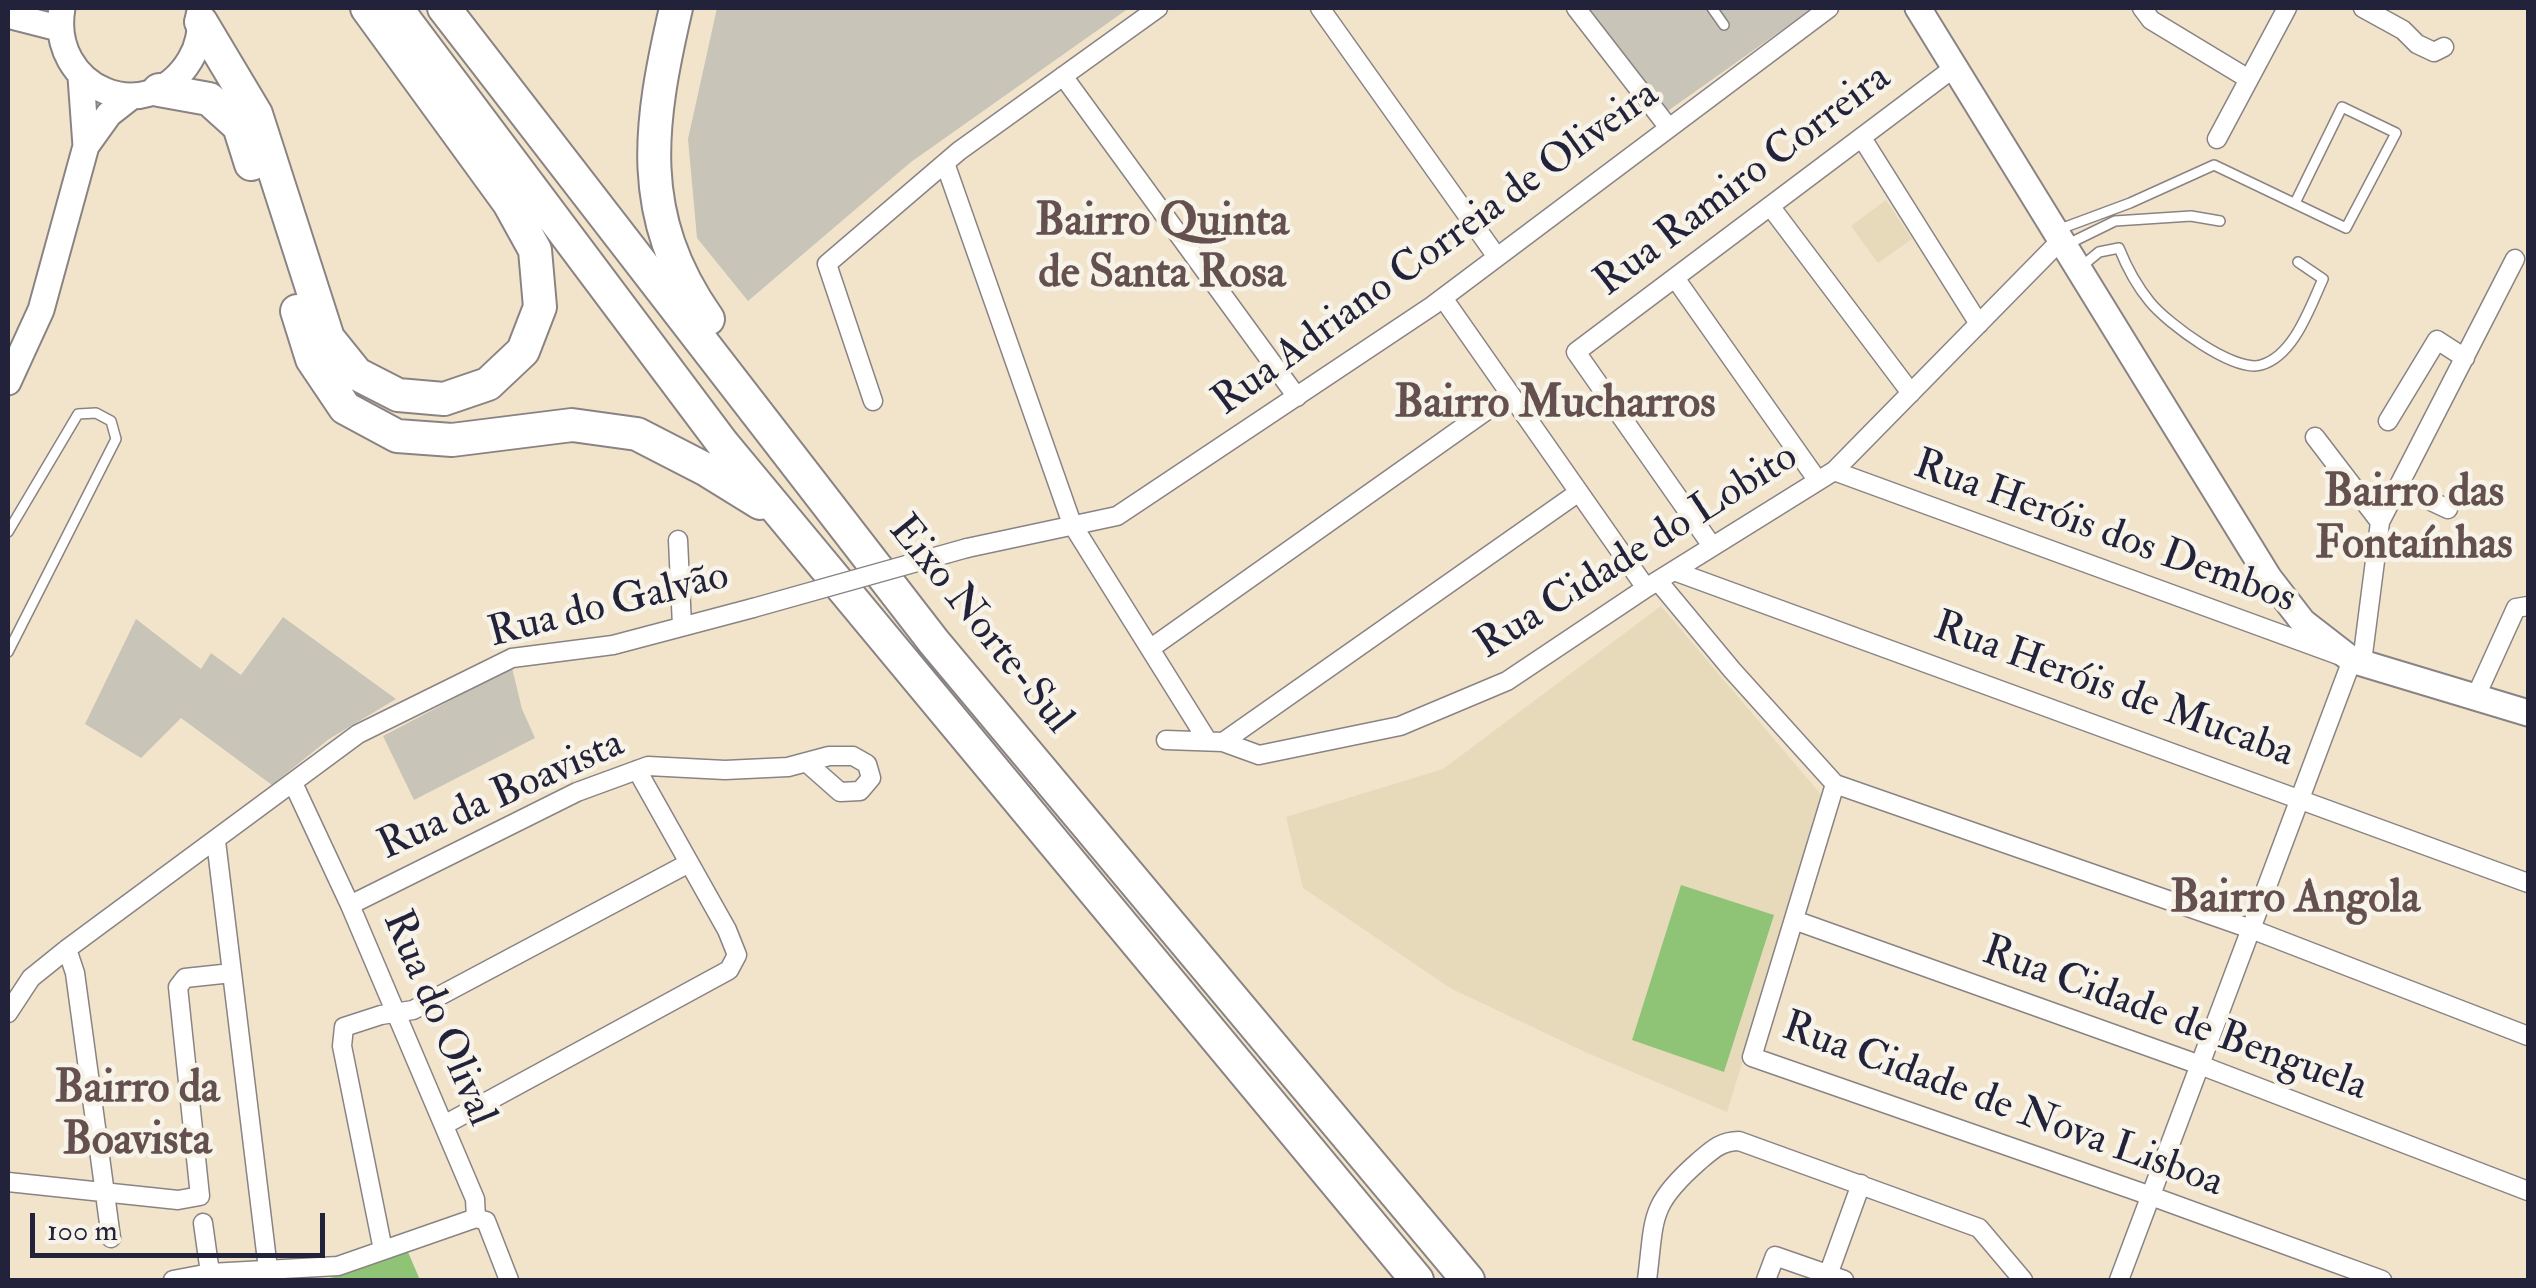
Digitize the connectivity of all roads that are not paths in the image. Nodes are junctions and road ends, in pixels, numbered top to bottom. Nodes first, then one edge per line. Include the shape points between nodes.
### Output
1 (368, 8) edge
2 (396, 8) edge
3 (444, 8) edge
4 (676, 8) edge
5 (1158, 8) edge
6 (1320, 8) edge
7 (1576, 8) edge
8 (1712, 8) edge
9 (1829, 8) edge
10 (1918, 8) edge
11 (2142, 8) edge
12 (2287, 8) edge
13 (2363, 8) edge
14 (54, 14) edge
15 (199, 15) edge
16 (11, 18) edge
17 (1724, 25) dead end
18 (2444, 47) dead end
19 (1955, 68) junction
20 (1063, 76) junction
21 (81, 78) junction
22 (2248, 78) junction
23 (146, 93) junction
24 (1669, 128) junction
25 (1862, 138) junction
26 (2217, 138) dead end
27 (86, 146) junction
28 (945, 163) junction
29 (2295, 203) junction
30 (1770, 206) junction
31 (2220, 221) dead end
32 (2061, 238) junction
33 (1497, 257) junction
34 (2515, 259) dead end
35 (2298, 262) dead end
36 (2080, 268) junction
37 (1674, 278) junction
38 (1442, 298) junction
39 (1979, 324) junction
40 (2466, 358) junction
41 (8, 382) edge
42 (1911, 392) junction
43 (1510, 394) junction
44 (1297, 397) junction
45 (872, 401) dead end
46 (758, 416) junction
47 (2388, 421) dead end
48 (2315, 437) dead end
49 (1826, 476) junction
50 (2401, 487) junction
51 (1579, 492) junction
52 (2448, 509) dead end
53 (782, 517) junction
54 (2380, 522) junction
55 (1072, 524) junction
56 (8, 532) edge
57 (678, 540) dead end
58 (1712, 546) junction
59 (1659, 580) junction
60 (2528, 606) edge
61 (682, 626) junction
62 (1151, 648) junction
63 (8, 652) edge
64 (2357, 661) junction
65 (2476, 696) junction
66 (2528, 713) edge
67 (1166, 740) dead end
68 (1215, 741) junction
69 (806, 762) dead end
70 (637, 770) junction
71 (293, 783) junction
72 (1835, 784) junction
73 (2300, 797) junction
74 (216, 841) junction
75 (689, 863) junction
76 (2528, 882) edge
77 (350, 905) junction
78 (1794, 920) junction
79 (2251, 929) junction
80 (68, 949) junction
81 (232, 973) junction
82 (11, 1002) edge
83 (396, 1013) junction
84 (2528, 1036) edge
85 (2200, 1065) junction
86 (444, 1125) junction
87 (8, 1182) edge
88 (1860, 1184) junction
89 (2528, 1191) edge
90 (106, 1195) junction
91 (2152, 1196) junction
92 (476, 1218) junction
93 (203, 1223) dead end
94 (111, 1238) dead end
95 (1382, 1239) junction
96 (382, 1250) junction
97 (268, 1269) junction
98 (210, 1273) junction
99 (1836, 1278) edge
100 (173, 1280) edge
101 (509, 1280) edge
102 (1396, 1280) edge
103 (1417, 1280) edge
104 (1468, 1280) edge
105 (1647, 1280) edge
106 (1766, 1280) edge
107 (2022, 1280) edge
108 (2119, 1280) edge
109 (2382, 1280) edge

1 - 15 highway via 509,202 534,250 540,308 522,351 488,384 444,399 398,396 357,374 328,338 256,114
2 - 53 highway, Eixo Norte-Sul
3 - 46 highway, Eixo Norte-Sul
4 - 46 highway via 653,142 662,225 684,285 729,348
5 - 20 street
6 - 33 street
7 - 24 street
8 - 17 lane
9 - 24 street, Rua Adriano Correia de Oliveira
10 - 19 street
11 - 22 street via 2151,20
12 - 22 street
13 - 18 street via 2427,49
14 - 16 street
14 - 21 street via 65,55
15 - 23 street via 196,49 182,73
19 - 25 street, Rua Ramiro Correira
19 - 32 street
20 - 28 street
20 - 44 street
21 - 23 street via 105,92
21 - 27 street
22 - 26 street
23 - 27 street via 109,114
23 - 53 highway via 209,99 238,126 312,359 345,408 397,436 452,440 572,426 638,434
24 - 33 street, Rua Adriano Correia de Oliveira
25 - 30 street, Rua Ramiro Correira
25 - 39 street
27 - 41 street via 41,310
28 - 45 street via 827,264
28 - 55 street
29 - 29 lane via 2342,107 2396,134 2346,228
29 - 32 lane via 2214,164
30 - 37 street, Rua Ramiro Correira
30 - 42 street
31 - 32 lane via 2115,221
32 - 36 street
32 - 39 street, Rua Cidade do Lobito
33 - 38 street, Rua Adriano Correia de Oliveira
34 - 40 street
35 - 36 lane via 2323,279 2283,352 2261,366 2237,365 2153,306 2119,248 2099,252
36 - 64 street via 2270,578 2302,622
37 - 49 street
37 - 58 street, Rua Ramiro Correira via 1576,352
38 - 43 street
38 - 44 street, Rua Adriano Correia de Oliveira
39 - 42 street, Rua Cidade do Lobito
40 - 47 street via 2437,340
40 - 50 street
42 - 49 street, Rua Cidade do Lobito
43 - 51 street
43 - 62 street
44 - 55 street, Rua Adriano Correia de Oliveira via 1117,516
46 - 104 highway, Eixo Norte-Sul via 934,642
48 - 54 street
49 - 58 street, Rua Cidade do Lobito
49 - 64 street, Rua Heróis dos Dembos
50 - 52 street
50 - 54 street
51 - 59 street
51 - 68 street
53 - 95 highway, Eixo Norte-Sul
54 - 64 street
55 - 61 street, Rua do Galvão, bridge
55 - 62 street
56 - 63 lane via 78,414 110,421 116,439
57 - 61 street
58 - 59 street, Rua Cidade do Lobito
59 - 68 street, Rua Cidade do Lobito via 1506,681 1400,726 1259,755
59 - 72 street
59 - 73 street, Rua Heróis de Mucaba
60 - 65 street via 2516,608
61 - 71 street, Rua do Galvão via 613,645 512,658 358,734
62 - 68 street
64 - 65 street
64 - 73 street
65 - 66 street
67 - 68 street, Rua Cidade do Lobito
69 - 70 street, Rua da Boavista
70 - 75 street
70 - 77 street, Rua da Boavista via 577,792
71 - 74 street, Rua do Galvão
71 - 77 street, Rua do Olival
72 - 78 street, Rua Cidade de Nova Lisboa
72 - 79 street
73 - 76 street, Rua Heróis de Mucaba
73 - 79 street
74 - 80 street, Rua do Galvão
74 - 81 street
75 - 83 street
75 - 86 street via 737,955 729,970
77 - 83 street, Rua do Olival
78 - 85 street, Rua Cidade de Benguela
78 - 91 street, Rua Cidade de Nova Lisboa via 1752,1057
79 - 84 street
79 - 85 street
80 - 82 street, Rua do Galvão
80 - 90 street
81 - 90 street via 185,978 178,987 200,1196
81 - 97 street
83 - 86 street, Rua do Olival
83 - 96 street via 344,1026 342,1046
85 - 89 street, Rua Cidade de Benguela
85 - 91 street
86 - 92 street, Rua do Olival via 475,1199
87 - 90 street
88 - 99 street
88 - 105 street via 1726,1141 1661,1198
88 - 107 street via 1979,1228
90 - 94 street
91 - 108 street
91 - 109 street, Rua Cidade de Nova Lisboa
92 - 96 street
92 - 101 street, Rua do Olival via 486,1221
93 - 98 street
95 - 102 highway
95 - 103 highway, Eixo Norte-Sul
96 - 97 street via 338,1266
97 - 98 street
98 - 100 street
99 - 106 street via 1775,1256

